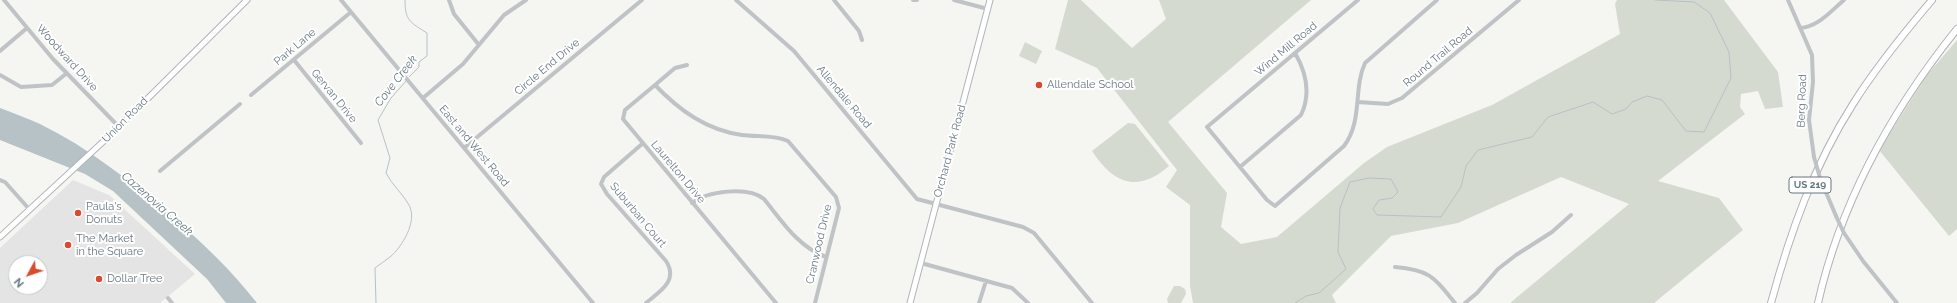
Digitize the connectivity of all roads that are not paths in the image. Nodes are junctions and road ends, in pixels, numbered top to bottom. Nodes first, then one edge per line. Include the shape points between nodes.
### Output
1 (4, 0) edge
2 (247, 0) edge
3 (341, 0) edge
4 (449, 0) edge
5 (526, 0) edge
6 (642, 0) edge
7 (736, 0) edge
8 (834, 0) edge
9 (913, 0) edge
10 (917, 0) edge
11 (954, 0) edge
12 (990, 0) edge
13 (1358, 0) edge
14 (1437, 0) edge
15 (1519, 0) edge
16 (1788, 0) edge
17 (1844, 0) edge
18 (1932, 0) edge
19 (988, 9) junction
20 (351, 12) junction
21 (27, 28) junction
22 (1800, 28) junction
23 (1957, 29) edge
24 (862, 40) dead end
25 (479, 45) junction
26 (0, 51) edge
27 (1296, 53) junction
28 (294, 60) junction
29 (688, 66) dead end
30 (66, 73) junction
31 (0, 75) edge
32 (655, 85) junction
33 (251, 95) dead end
34 (423, 98) junction
35 (1358, 102) junction
36 (240, 104) dead end
37 (119, 127) junction
38 (361, 143) dead end
39 (642, 144) junction
40 (464, 148) junction
41 (1240, 167) junction
42 (160, 171) dead end
43 (0, 180) edge
44 (692, 203) junction
45 (936, 204) junction
46 (30, 210) junction
47 (1571, 216) dead end
48 (0, 237) edge
49 (826, 258) junction
50 (921, 262) junction
51 (1395, 267) dead end
52 (986, 281) junction
53 (168, 298) dead end
54 (172, 303) edge
55 (594, 303) edge
56 (646, 303) edge
57 (776, 303) edge
58 (815, 303) edge
59 (910, 303) edge
60 (979, 303) edge
61 (1028, 303) edge
62 (1092, 303) edge
63 (1455, 303) edge
64 (1465, 303) edge
65 (1771, 303) edge
66 (1818, 303) edge
67 (1898, 303) edge

1 - 21 street, Woodward Drive
2 - 37 main road, Union Road
3 - 20 street, East and West Road
4 - 25 street via 454,14
5 - 25 street via 504,16
6 - 40 street, Circle End Drive
7 - 45 street, Allendale Road via 794,51 917,199
8 - 24 street via 859,31
9 - 10 street
11 - 19 street
12 - 19 main road, Orchard Park Road
13 - 27 street, Wind Mill Road
14 - 35 street via 1366,63 1361,73
15 - 35 street, Round Trail Road via 1402,98 1388,104
16 - 22 street, Berg Road
17 - 22 street via 1817,22
18 - 65 highway, US 219 via 1871,77 1838,129 1804,199 1787,245
19 - 45 main road, Orchard Park Road
20 - 28 street, Park Lane
20 - 34 street, East and West Road
21 - 26 street
21 - 30 street, Woodward Drive
22 - 67 street, Berg Road, bridge via 1812,55 1813,82 1809,120 1820,178 1844,233
23 - 66 highway via 1908,94 1868,162 1838,233
25 - 34 street via 456,71
27 - 41 street via 1306,78 1303,111
27 - 41 street, Wind Mill Road via 1207,127
28 - 33 street, Park Lane
28 - 38 street, Gervan Drive
29 - 32 street, Laurelton Drive via 675,68
30 - 31 street via 52,85 21,86
30 - 37 street, Woodward Drive
32 - 39 street, Laurelton Drive via 623,113 624,122
32 - 49 street, Cranwood Drive via 677,107 708,126 740,135 780,138 790,143 838,200 839,208
34 - 40 street, East and West Road
35 - 41 street via 1351,137 1344,146 1275,206
36 - 42 street
37 - 46 main road, Union Road
39 - 44 street, Laurelton Drive
39 - 56 street, Suburban Court via 604,177 601,184 670,269 667,285
40 - 55 street, East and West Road
43 - 46 street via 5,182
44 - 49 street via 703,196 716,193 757,195 764,199 800,242 810,251
44 - 57 street, Laurelton Drive
45 - 50 main road, Orchard Park Road
45 - 62 street, Allendale Road via 1023,227 1034,233
46 - 48 main road, Union Road
47 - 64 street via 1498,269
49 - 58 street, Cranwood Drive
50 - 52 street
50 - 59 main road, Orchard Park Road
51 - 63 street via 1420,270 1432,276
52 - 60 street
52 - 61 street via 1012,288
53 - 54 street

